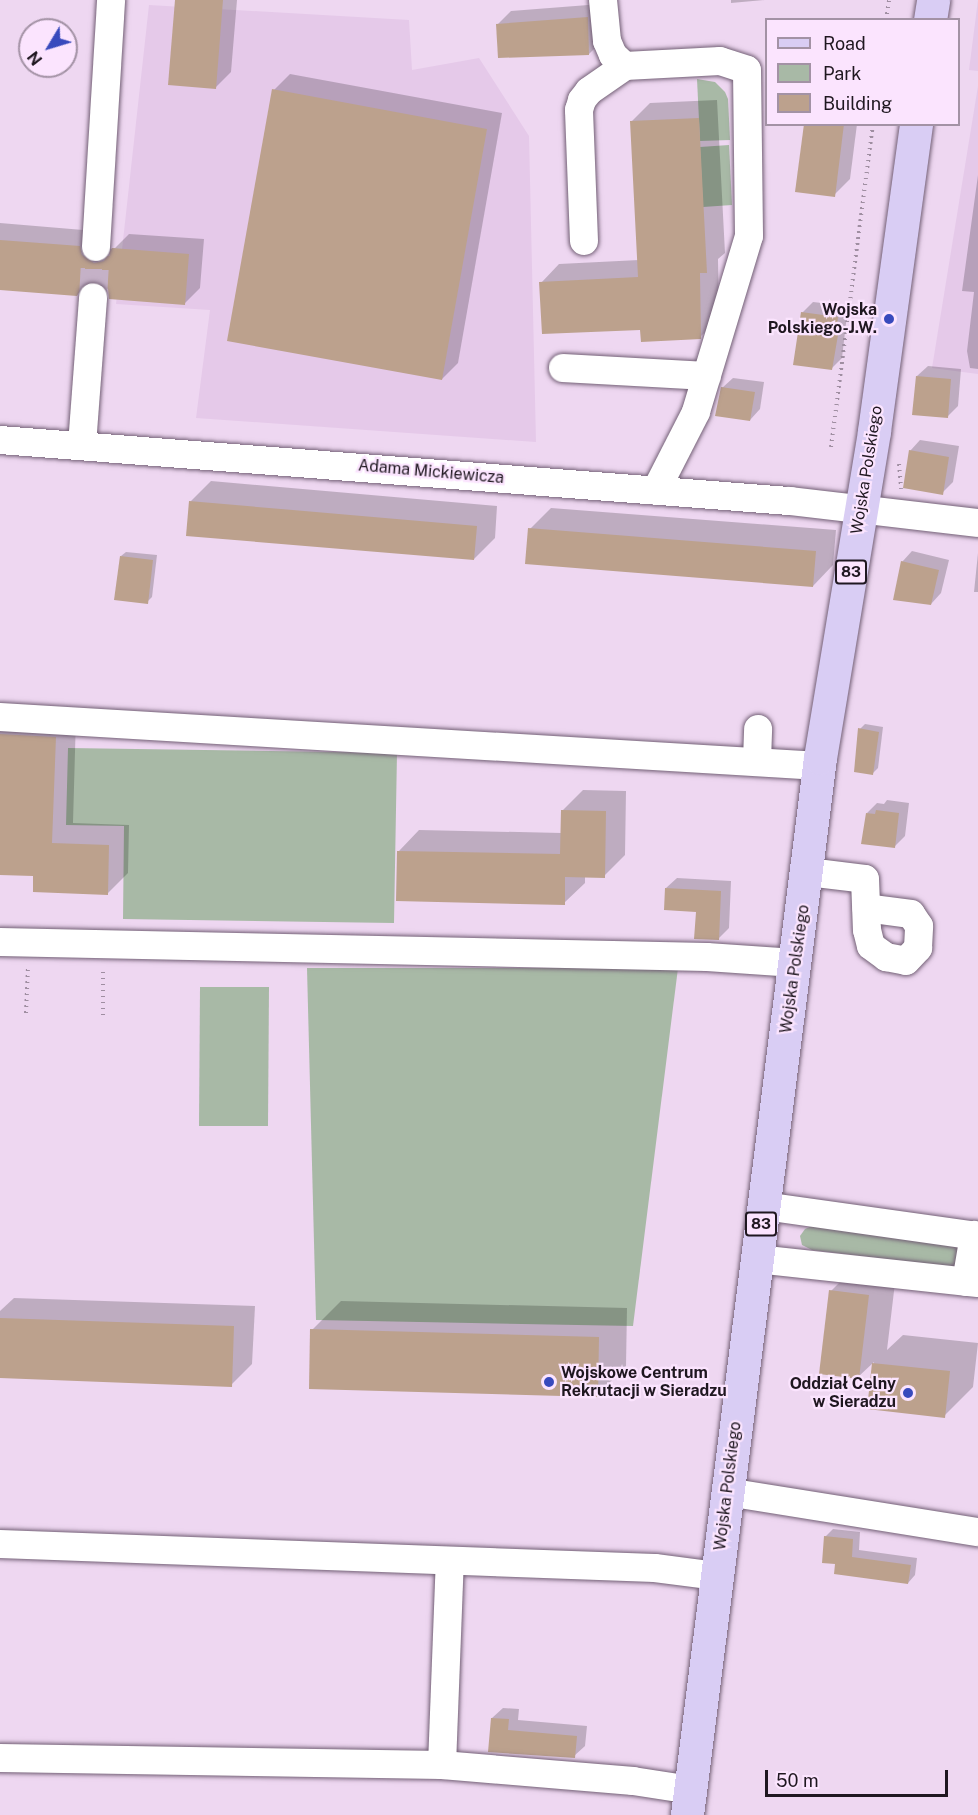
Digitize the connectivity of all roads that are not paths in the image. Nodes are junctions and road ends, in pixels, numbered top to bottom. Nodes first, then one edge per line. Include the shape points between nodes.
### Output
1 (111, 0) edge
2 (603, 0) edge
3 (625, 66) junction
4 (757, 69) edge
5 (916, 126) edge
6 (584, 241) dead end
7 (96, 247) tunnel mouth
8 (93, 297) tunnel mouth
9 (563, 369) dead end
10 (707, 376) junction
11 (0, 440) edge
12 (82, 445) junction
13 (656, 490) junction
14 (861, 510) junction
15 (978, 523) edge
16 (0, 717) edge
17 (758, 729) dead end
18 (757, 761) junction
19 (819, 766) junction
20 (808, 872) junction
21 (866, 908) dead end
22 (0, 942) edge
23 (795, 963) junction
24 (764, 1206) junction
25 (976, 1236) edge
26 (757, 1259) junction
27 (972, 1282) edge
28 (728, 1492) junction
29 (978, 1532) edge
30 (0, 1544) edge
31 (450, 1561) junction
32 (717, 1576) junction
33 (0, 1758) edge
34 (442, 1765) junction
35 (689, 1802) edge

1 - 7 street
2 - 3 street via 607,41 613,55
3 - 4 street via 720,61
3 - 6 street via 589,91 579,110
4 - 10 street via 749,236
5 - 14 main road, Wojska Polskiego / 83
8 - 12 street
9 - 10 street
10 - 13 street via 696,412
11 - 12 street, Adama Mickiewicza
12 - 13 street, Adama Mickiewicza
13 - 14 street, Adama Mickiewicza
14 - 15 street, Adama Mickiewicza
14 - 19 main road, Wojska Polskiego / 83
16 - 18 street
17 - 18 street
18 - 19 street
19 - 20 main road, Wojska Polskiego / 83
20 - 21 street via 865,879
20 - 23 main road, Wojska Polskiego / 83
22 - 23 street via 716,957
23 - 24 main road, Wojska Polskiego / 83
24 - 25 street
24 - 26 main road, Wojska Polskiego / 83
25 - 27 street
26 - 27 street
26 - 28 main road, Wojska Polskiego / 83
28 - 29 street
28 - 32 main road, Wojska Polskiego / 83
30 - 31 street
31 - 32 street via 655,1568
31 - 34 street
32 - 35 main road, Wojska Polskiego / 83
33 - 34 street
34 - 35 street via 633,1781

